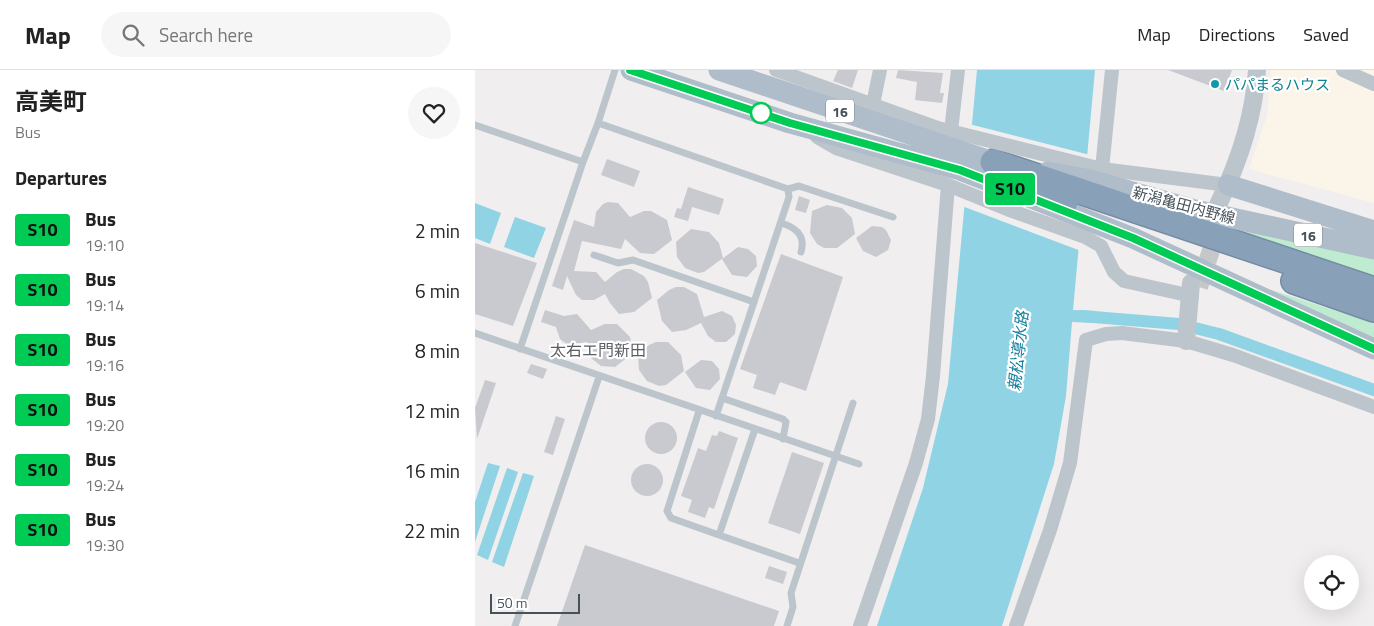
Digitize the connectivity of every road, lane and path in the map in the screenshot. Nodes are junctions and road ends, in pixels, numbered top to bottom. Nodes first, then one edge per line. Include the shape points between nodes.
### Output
1 (615, 70) edge
2 (631, 70) edge
3 (719, 70) edge
4 (776, 70) edge
5 (880, 70) edge
6 (958, 70) edge
7 (1112, 70) edge
8 (1257, 70) edge
9 (1343, 70) edge
10 (799, 74) edge
11 (1374, 84) edge
12 (873, 104) junction
13 (598, 123) junction
14 (475, 126) edge
15 (957, 160) junction
16 (583, 162) junction
17 (993, 162) joint
18 (1228, 185) junction
19 (788, 189) junction
20 (1015, 192) joint
21 (1091, 196) junction
22 (1222, 206) tunnel mouth
23 (893, 217) dead end
24 (781, 223) junction
25 (1374, 231) edge
26 (1374, 249) edge
27 (801, 252) dead end
28 (594, 255) dead end
29 (1194, 289) joint
30 (1374, 290) edge
31 (754, 302) junction
32 (1374, 309) edge
33 (475, 333) edge
34 (1187, 339) junction
35 (520, 349) junction
36 (1374, 349) edge
37 (599, 378) junction
38 (722, 398) junction
39 (853, 403) dead end
40 (1374, 407) edge
41 (699, 411) junction
42 (716, 416) junction
43 (755, 429) junction
44 (783, 439) junction
45 (835, 456) junction
46 (859, 464) dead end
47 (719, 535) junction
48 (799, 563) junction
49 (515, 626) edge
50 (787, 626) edge
51 (860, 626) edge
52 (1016, 626) edge

1 - 13 lane
2 - 15 main road, 16 via 790,123
3 - 15 main road, 16
4 - 10 street
5 - 12 street
6 - 15 street
7 - 21 street
8 - 18 street via 1250,119
9 - 11 street
10 - 12 street
12 - 15 street
13 - 16 lane
13 - 19 lane
14 - 16 lane
15 - 17 main road, 16
15 - 20 main road, 16
15 - 21 street
15 - 21 street via 1011,212
15 - 51 street via 928,419
16 - 35 lane
17 - 21 highway
18 - 21 street
18 - 22 street
18 - 25 main road
19 - 23 lane via 799,186
19 - 24 lane via 789,197
20 - 21 highway
21 - 26 main road, 新潟亀田内野線 / 16 via 1195,210
21 - 29 street via 1101,246 1114,272 1124,281
21 - 30 highway
21 - 32 highway via 1231,258
21 - 36 main road
24 - 27 lane via 800,234 803,240
24 - 31 lane
28 - 31 lane via 618,263 633,260
29 - 34 street
31 - 38 lane
33 - 35 lane
34 - 40 street
34 - 52 street via 1122,332 1086,340 1070,463
35 - 37 lane
37 - 41 lane
37 - 49 lane
38 - 42 lane
38 - 44 lane via 783,419 787,427
39 - 45 lane
41 - 42 lane
41 - 47 lane via 667,510 671,518
42 - 43 lane
43 - 44 lane
43 - 47 lane
44 - 45 lane
45 - 46 lane
45 - 48 lane
47 - 48 lane
48 - 50 lane

